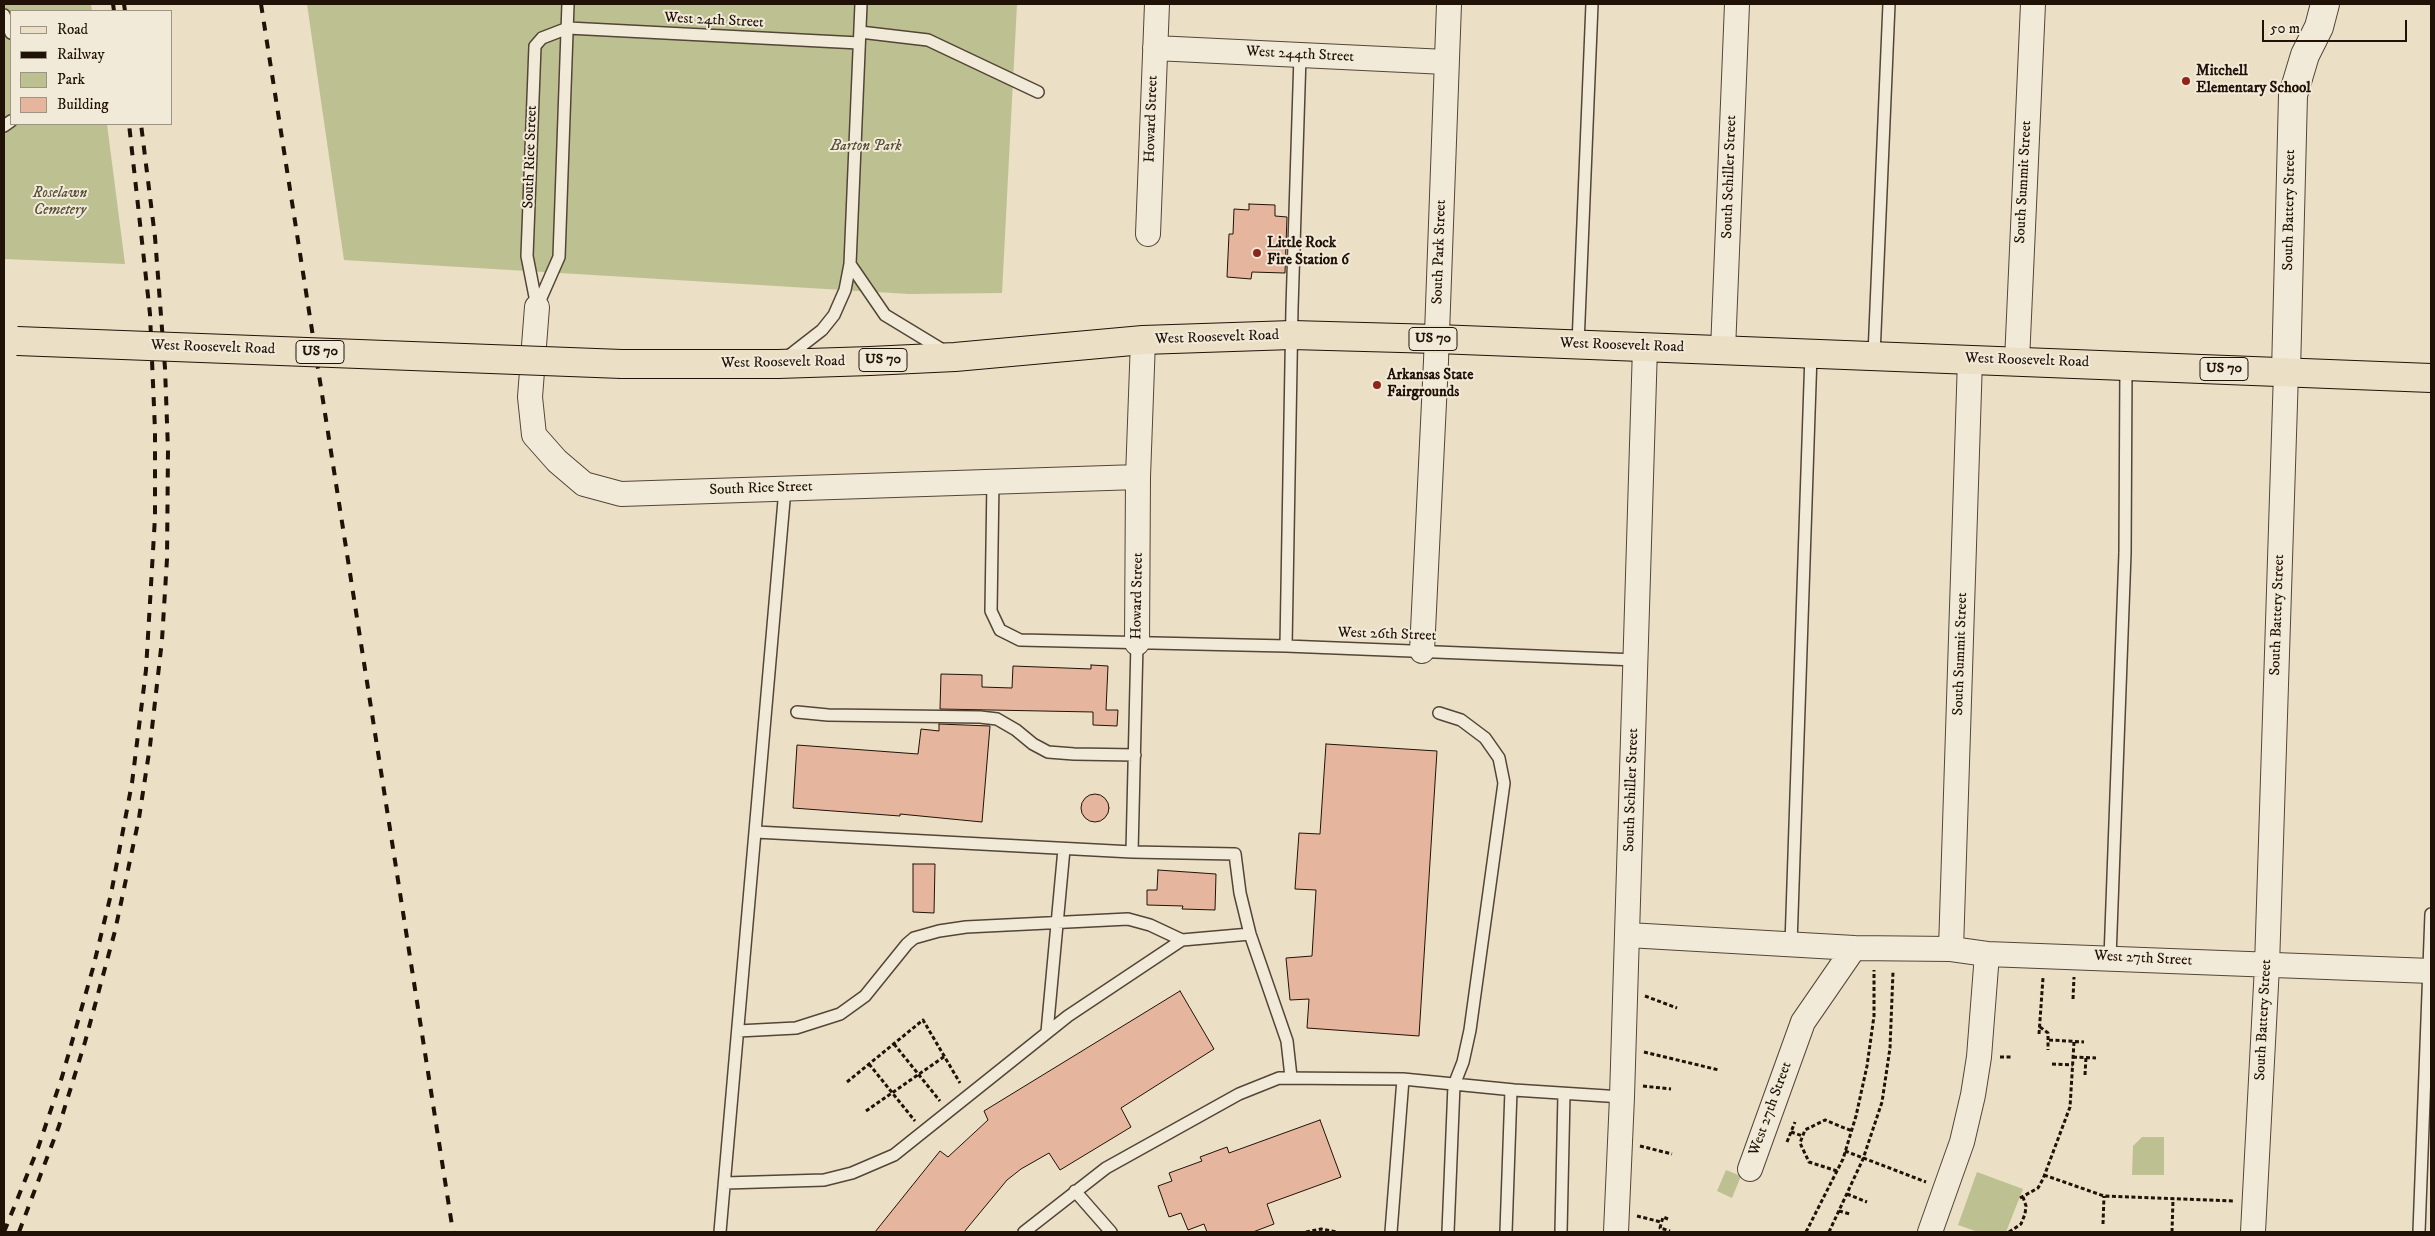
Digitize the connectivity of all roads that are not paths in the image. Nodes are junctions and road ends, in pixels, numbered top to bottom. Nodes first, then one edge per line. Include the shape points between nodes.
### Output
1 (568, 4) edge
2 (861, 4) edge
3 (1156, 4) edge
4 (1449, 4) edge
5 (1592, 4) edge
6 (1737, 4) edge
7 (1889, 4) edge
8 (2033, 4) edge
9 (2325, 4) edge
10 (4, 15) edge
11 (568, 28) junction
12 (10, 30) edge
13 (860, 38) junction
14 (1155, 48) junction
15 (1300, 56) junction
16 (1446, 62) junction
17 (1038, 92) dead end
18 (1148, 234) dead end
19 (850, 264) junction
20 (537, 307) junction
21 (1292, 335) junction
22 (1437, 339) junction
23 (10, 340) edge
24 (1142, 340) junction
25 (1578, 344) junction
26 (1645, 347) junction
27 (1723, 350) junction
28 (1811, 354) junction
29 (1874, 356) junction
30 (955, 357) junction
31 (1970, 359) junction
32 (2017, 361) junction
33 (778, 364) junction
34 (2126, 365) junction
35 (2286, 372) junction
36 (2431, 378) edge
37 (1138, 477) junction
38 (993, 481) junction
39 (785, 489) junction
40 (1137, 643) junction
41 (1286, 646) junction
42 (1422, 651) junction
43 (1636, 660) junction
44 (797, 712) dead end
45 (1439, 713) dead end
46 (1134, 755) junction
47 (756, 832) junction
48 (1064, 849) junction
49 (1132, 852) junction
50 (2431, 914) edge
51 (1057, 923) junction
52 (1250, 934) junction
53 (1628, 935) junction
54 (1182, 940) junction
55 (1791, 944) junction
56 (1854, 948) junction
57 (1951, 949) junction
58 (1987, 954) junction
59 (2110, 958) junction
60 (2267, 966) junction
61 (2430, 971) edge
62 (738, 1031) junction
63 (1047, 1032) junction
64 (1291, 1077) junction
65 (1403, 1079) junction
66 (1454, 1085) junction
67 (1511, 1090) junction
68 (1623, 1091) junction
69 (1564, 1094) junction
70 (1750, 1168) dead end
71 (725, 1183) junction
72 (1075, 1191) junction
73 (720, 1232) edge
74 (1024, 1232) edge
75 (1111, 1232) edge
76 (1392, 1232) edge
77 (1448, 1232) edge
78 (1506, 1232) edge
79 (1561, 1232) edge
80 (1616, 1232) edge
81 (1930, 1232) edge
82 (2253, 1232) edge
83 (2419, 1232) edge

1 - 11 lane, South Rice Street
2 - 13 lane
3 - 14 street, Howard Street
4 - 16 street, South Park Street
5 - 25 lane
6 - 27 street, South Schiller Street
7 - 29 lane
8 - 32 street, South Summit Street
9 - 35 street, South Battery Street via 2293,95
10 - 12 lane
11 - 13 lane, West 24th Street
11 - 20 lane, South Rice Street via 559,257
11 - 20 lane, South Rice Street via 550,33 535,46 527,256
13 - 17 lane, West 24th Street via 928,40
13 - 19 lane
14 - 15 street, West 244th Street
14 - 18 street, Howard Street
15 - 16 street, West 244th Street
15 - 21 lane
16 - 22 street, South Park Street
19 - 30 lane via 884,316
19 - 33 lane via 845,290 834,315 822,330
20 - 39 street, South Rice Street via 530,397 534,435 584,484 622,494
21 - 22 main road, West Roosevelt Road / US 70
21 - 24 main road, West Roosevelt Road / US 70
21 - 41 lane
22 - 25 main road, West Roosevelt Road / US 70
22 - 42 street, South Park Street
23 - 33 main road, West Roosevelt Road / US 70, bridge via 622,364
24 - 30 main road, West Roosevelt Road / US 70
24 - 37 street, Howard Street
25 - 26 main road, West Roosevelt Road / US 70
26 - 27 main road, West Roosevelt Road / US 70
26 - 43 street, South Schiller Street
27 - 28 main road, West Roosevelt Road / US 70
28 - 29 main road, West Roosevelt Road / US 70
28 - 55 lane
29 - 31 main road, West Roosevelt Road / US 70
30 - 33 main road, West Roosevelt Road / US 70
31 - 32 main road, West Roosevelt Road / US 70
31 - 57 street, South Summit Street
32 - 34 main road, West Roosevelt Road / US 70
34 - 35 main road, West Roosevelt Road / US 70
34 - 59 lane via 2125,553
35 - 36 main road, West Roosevelt Road / US 70
35 - 60 street, South Battery Street
37 - 38 street, South Rice Street
37 - 40 street, Howard Street
38 - 39 street, South Rice Street
38 - 40 lane, West 26th Street via 991,611 1000,630 1020,640
39 - 47 lane
40 - 41 lane, West 26th Street
40 - 46 lane, Howard Street
41 - 42 lane, West 26th Street
42 - 43 lane, West 26th Street
43 - 53 street, South Schiller Street
44 - 46 lane via 997,719 1048,752
45 - 66 lane via 1461,720 1485,738 1499,758 1504,783 1470,1030
46 - 49 lane, Howard Street
47 - 48 lane
47 - 62 lane
48 - 49 lane
48 - 51 lane
49 - 52 lane via 1235,854
50 - 61 lane
51 - 54 lane via 1128,919 1150,924
51 - 62 lane via 966,927 924,934 907,944 865,996 840,1014 796,1028
51 - 63 lane
52 - 54 lane
52 - 64 lane via 1287,1041
53 - 55 street, West 27th Street
53 - 68 street, South Schiller Street
54 - 63 lane
55 - 56 street, West 27th Street
56 - 57 street, West 27th Street
56 - 70 street, West 27th Street via 1803,1022
57 - 58 street, West 27th Street
58 - 59 street, West 27th Street
58 - 81 street via 1973,1095 1962,1142
59 - 60 street, West 27th Street
60 - 61 street, West 27th Street
60 - 82 street, South Battery Street
61 - 83 lane
62 - 71 lane
63 - 71 lane via 894,1155 852,1173 824,1180
64 - 65 lane
64 - 72 lane via 1266,1082 1239,1094 1106,1168
65 - 66 lane
65 - 76 lane
66 - 67 lane
66 - 77 lane
67 - 69 lane
67 - 78 lane
68 - 69 lane
68 - 80 street, South Schiller Street
69 - 79 lane
71 - 73 lane
72 - 74 lane
72 - 75 lane

